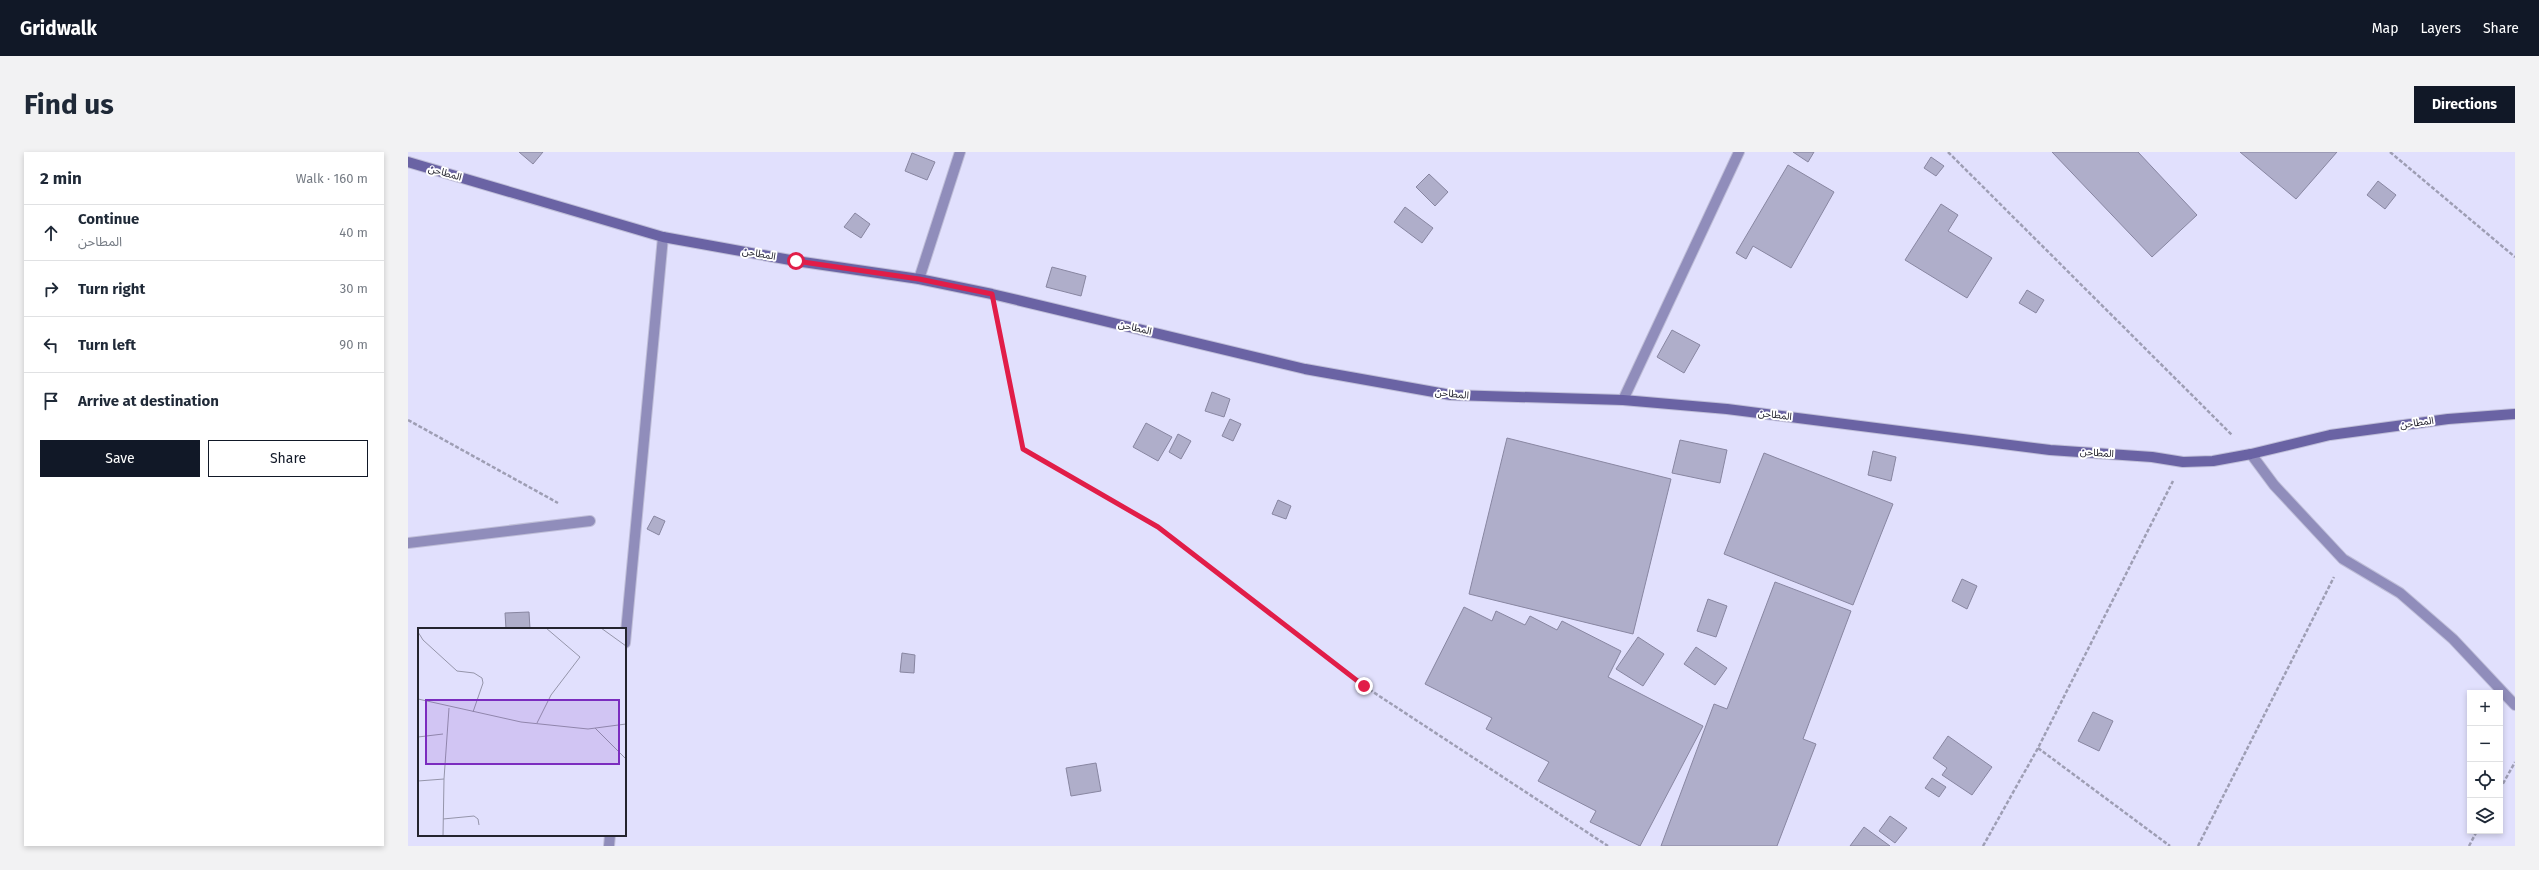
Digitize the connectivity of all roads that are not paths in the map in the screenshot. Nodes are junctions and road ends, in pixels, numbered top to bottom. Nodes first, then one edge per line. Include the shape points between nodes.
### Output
1 (960, 152) edge
2 (1739, 152) edge
3 (408, 162) edge
4 (662, 237) junction
5 (919, 279) junction
6 (1623, 400) junction
7 (2515, 414) edge
8 (2251, 454) junction
9 (590, 521) road end
10 (408, 543) edge
11 (626, 632) edge
12 (2515, 705) edge
13 (610, 836) edge
14 (609, 846) edge

1 - 5 street
2 - 6 street
3 - 4 main road, المطاحن
4 - 5 main road, المطاحن via 796,261
4 - 11 street
5 - 6 main road, المطاحن via 1305,369 1450,395
6 - 8 main road, المطاحن via 1727,409 2050,450 2152,457 2183,462 2213,461
7 - 8 main road, المطاحن via 2448,419 2330,435
8 - 12 street via 2274,485 2343,558 2400,593 2453,639
9 - 10 street
13 - 14 street

